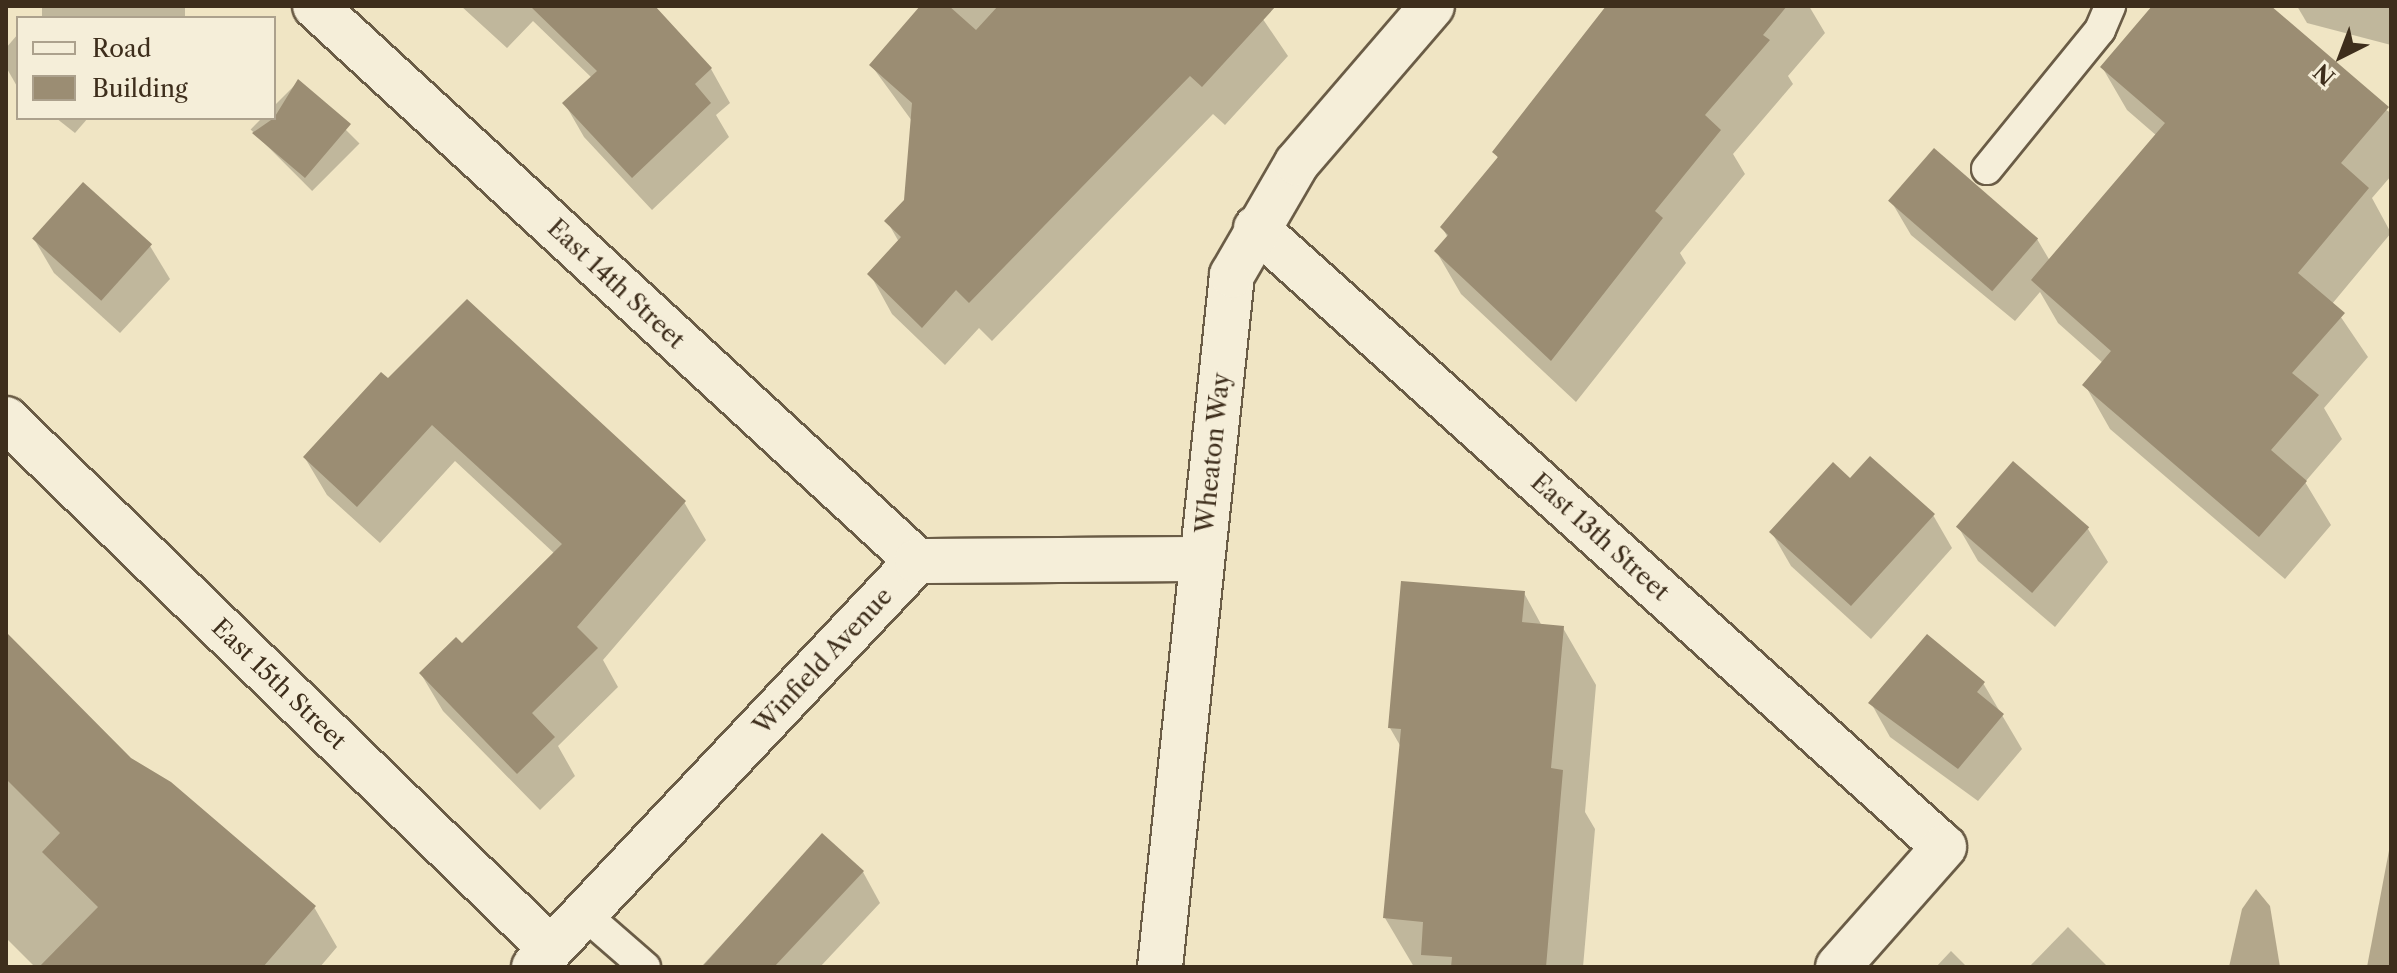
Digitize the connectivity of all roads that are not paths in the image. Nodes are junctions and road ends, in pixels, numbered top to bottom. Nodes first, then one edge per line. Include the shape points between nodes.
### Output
1 (315, 6) edge
2 (1432, 6) edge
3 (2110, 6) edge
4 (1987, 169) dead end
5 (1256, 228) junction
6 (6, 419) edge
7 (1202, 559) junction
8 (917, 561) junction
9 (584, 914) junction
10 (543, 958) edge
11 (645, 967) edge
12 (1160, 967) edge
13 (1838, 967) edge

1 - 8 street, East 14th Street
2 - 5 street, Wheaton Way via 1340,109
3 - 4 lane via 2100,30
5 - 7 street, Wheaton Way via 1232,275
5 - 13 street, East 13th Street via 1944,847
6 - 10 street, East 15th Street
7 - 8 street
7 - 12 street, Wheaton Way
8 - 9 street, Winfield Avenue
9 - 10 street, Winfield Avenue
9 - 11 lane

